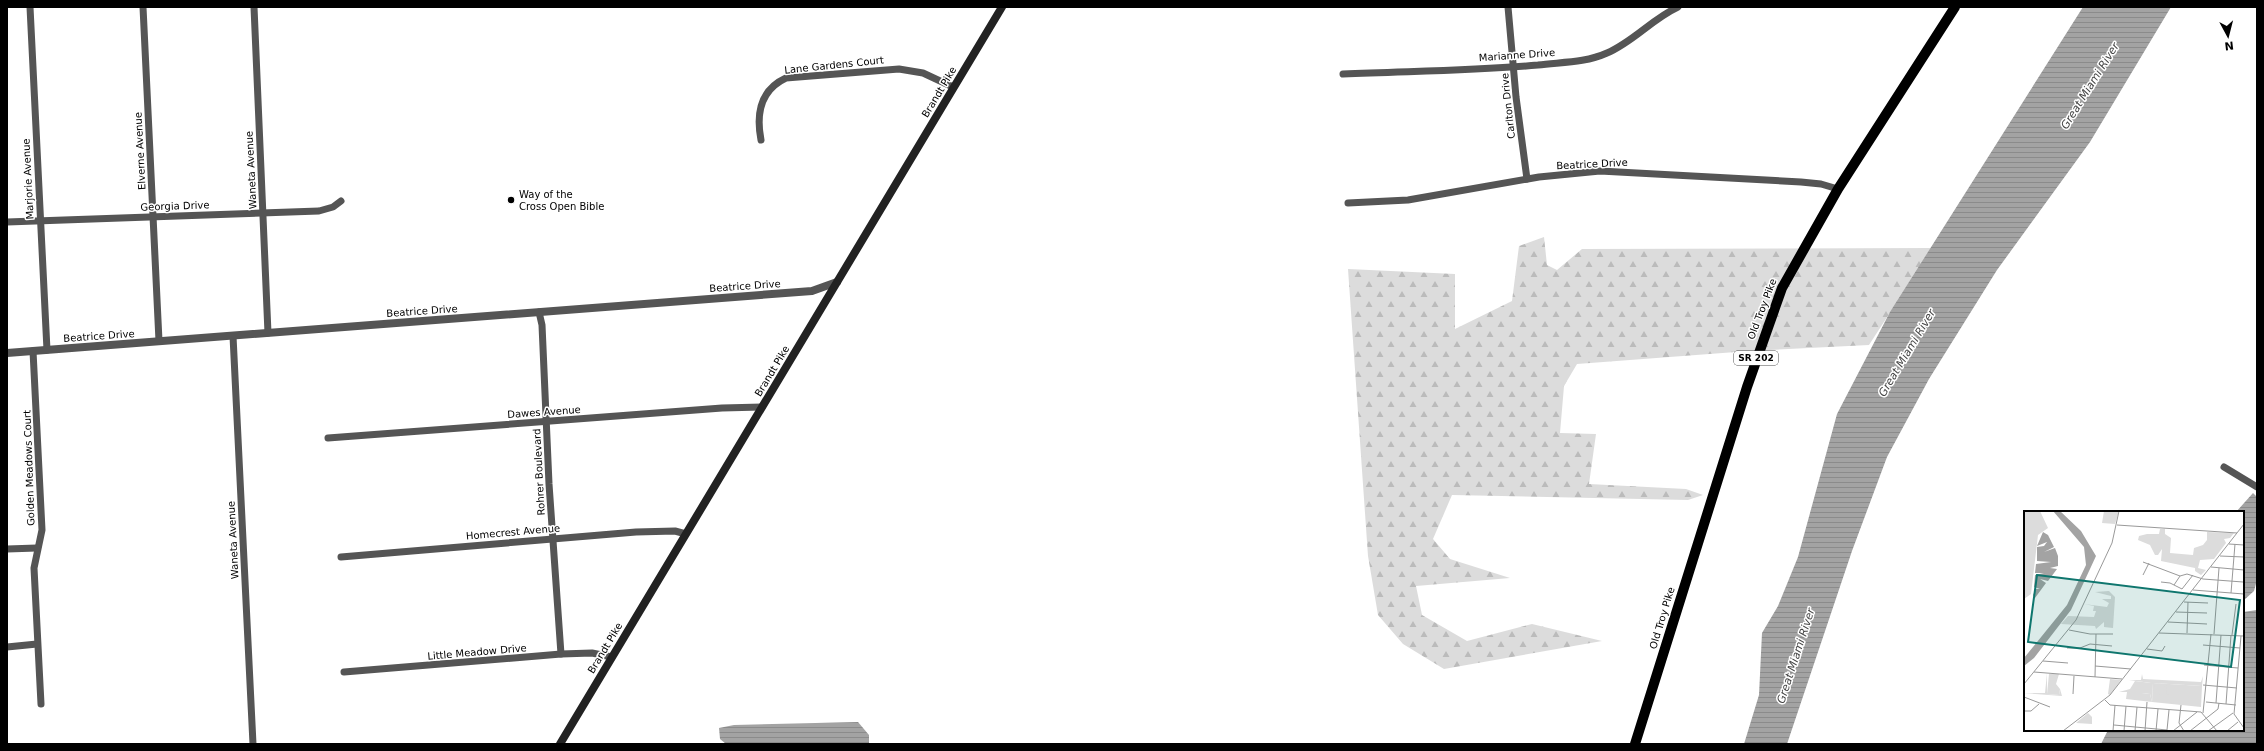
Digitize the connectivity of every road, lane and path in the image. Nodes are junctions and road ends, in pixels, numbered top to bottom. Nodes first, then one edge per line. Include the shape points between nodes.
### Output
1 (30, 7) edge
2 (143, 7) edge
3 (254, 7) edge
4 (1002, 7) edge
5 (1508, 7) edge
6 (1678, 7) edge
7 (1955, 7) edge
8 (1668, 9) edge
9 (1514, 67) junction
10 (1343, 74) dead end
11 (953, 87) junction
12 (761, 140) dead end
13 (1527, 179) junction
14 (1838, 189) junction
15 (341, 201) dead end
16 (1348, 203) dead end
17 (263, 213) junction
18 (153, 217) junction
19 (40, 221) junction
20 (7, 222) edge
21 (837, 282) junction
22 (539, 312) junction
23 (268, 333) junction
24 (233, 336) junction
25 (159, 341) junction
26 (46, 350) junction
27 (33, 351) junction
28 (7, 353) edge
29 (762, 407) junction
30 (546, 422) junction
31 (328, 438) dead end
32 (2224, 467) dead end
33 (2257, 486) edge
34 (686, 534) junction
35 (553, 539) junction
36 (37, 548) junction
37 (7, 549) edge
38 (340, 557) dead end
39 (37, 644) junction
40 (7, 647) edge
41 (561, 654) junction
42 (612, 657) junction
43 (344, 672) dead end
44 (40, 704) dead end
45 (253, 744) edge
46 (560, 744) edge
47 (1634, 744) edge

1 - 19 street, Marjorie Avenue
2 - 18 street, Elverne Avenue
3 - 17 street, Waneta Avenue
4 - 11 main road, Brandt Pike
5 - 9 street, Carlton Drive
6 - 8 street, Marianne Drive
7 - 14 main road, Old Troy Pike / SR 202
8 - 9 street, Marianne Drive via 1618,48 1606,54 1582,60
9 - 10 street, Marianne Drive
9 - 13 street, Carlton Drive
11 - 12 street, Lane Gardens Court via 923,73 900,69 786,78 770,88 762,100 759,120
11 - 21 main road, Brandt Pike
13 - 14 street, Beatrice Drive via 1571,173 1636,172 1801,182
13 - 16 street, Beatrice Drive via 1429,197
14 - 47 main road, Old Troy Pike / SR 202 via 1796,260 1773,310
15 - 17 street, Georgia Drive via 333,207 319,211
17 - 18 street, Georgia Drive
17 - 23 street, Waneta Avenue
18 - 19 street, Georgia Drive
18 - 25 street, Elverne Avenue
19 - 20 street, Georgia Drive
19 - 26 street, Marjorie Avenue
21 - 22 street, Beatrice Drive via 812,291
21 - 29 main road, Brandt Pike
22 - 23 street, Beatrice Drive
22 - 30 street, Rohrer Boulevard via 542,325
23 - 24 street, Beatrice Drive
24 - 25 street, Beatrice Drive
24 - 45 street, Waneta Avenue
25 - 26 street, Beatrice Drive
26 - 27 street, Beatrice Drive
27 - 28 street, Beatrice Drive
27 - 36 street, Golden Meadows Court via 42,530
29 - 30 street, Dawes Avenue
29 - 34 main road, Brandt Pike
30 - 31 street, Dawes Avenue
30 - 35 street, Rohrer Boulevard
32 - 33 street
34 - 35 street, Homecrest Avenue via 664,531
34 - 42 main road, Brandt Pike
35 - 38 street, Homecrest Avenue
35 - 41 street, Rohrer Boulevard
36 - 37 street
36 - 39 street, Golden Meadows Court via 34,568
39 - 40 street
39 - 44 street, Golden Meadows Court
41 - 42 street, Little Meadow Drive via 592,653
41 - 43 street, Little Meadow Drive
42 - 46 main road, Brandt Pike

